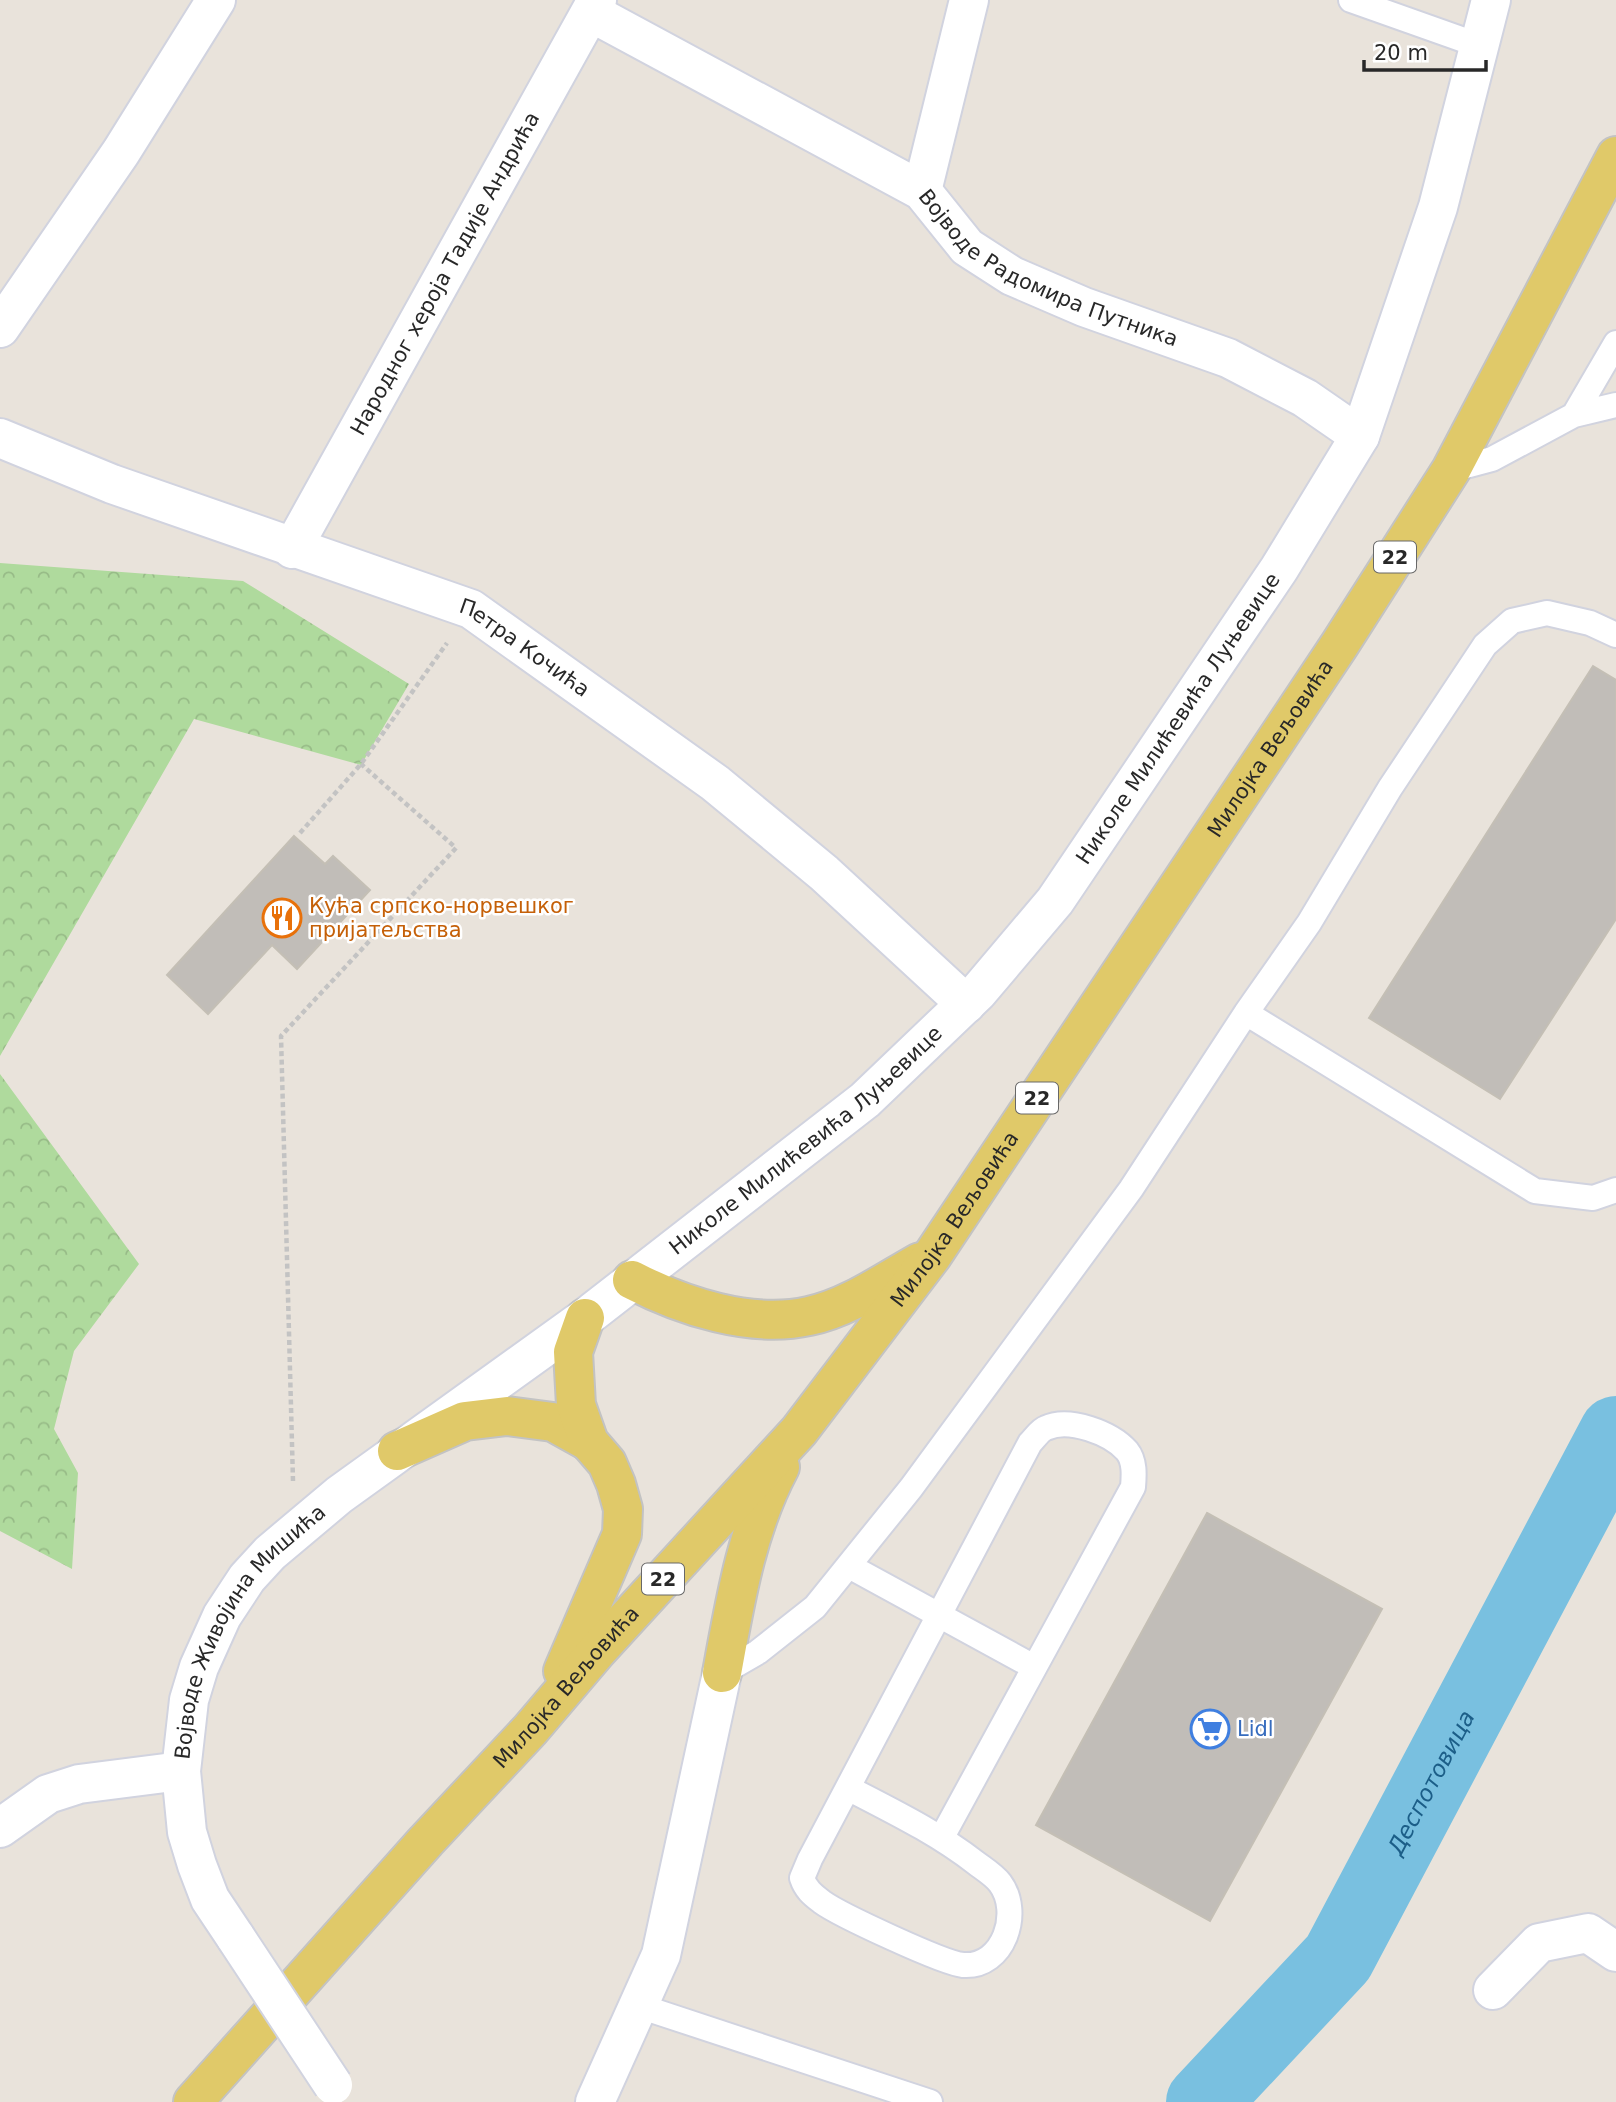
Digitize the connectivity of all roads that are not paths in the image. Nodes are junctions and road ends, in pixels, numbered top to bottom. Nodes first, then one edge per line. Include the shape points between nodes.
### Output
1 (216, 0) edge
2 (969, 0) edge
3 (1351, 0) edge
4 (1491, 0) edge
5 (595, 7) edge
6 (1478, 45) junction
7 (1616, 156) edge
8 (922, 191) junction
9 (0, 328) edge
10 (1616, 342) edge
11 (1616, 405) edge
12 (1574, 415) junction
13 (1360, 436) junction
14 (0, 438) edge
15 (1451, 470) junction
16 (292, 549) junction
17 (1616, 635) edge
18 (966, 1003) junction
19 (1246, 1013) junction
20 (1616, 1190) edge
21 (932, 1256) junction
22 (632, 1280) junction
23 (585, 1318) junction
24 (799, 1431) junction
25 (589, 1442) junction
26 (397, 1451) junction
27 (849, 1566) junction
28 (939, 1615) junction
29 (1034, 1667) junction
30 (722, 1673) junction
31 (530, 1730) junction
32 (181, 1771) junction
33 (848, 1788) junction
34 (0, 1828) edge
35 (942, 1837) junction
36 (1616, 1952) edge
37 (1493, 1990) dead end
38 (639, 2006) junction
39 (338, 2093) edge
40 (193, 2102) edge
41 (594, 2102) edge
42 (930, 2102) edge

1 - 9 street via 121,152
2 - 8 street
3 - 6 lane
4 - 6 street, Николе Милићевића Луњевице
5 - 8 street, Војводе Радомира Путника
5 - 16 street, Народног хероја Тадије Андрића
6 - 13 street, Николе Милићевића Луњевице via 1438,207
7 - 15 main road, Милојка Вељовића / 22
8 - 13 street, Војводе Радомира Путника via 967,247 1012,276 1228,358 1305,398
10 - 12 lane
11 - 12 lane
12 - 15 lane via 1492,459
13 - 18 street, Николе Милићевића Луњевице via 1279,569 1106,830 1024,940
14 - 16 street, Петра Кочића
15 - 21 main road, Милојка Вељовића / 22
16 - 18 street, Петра Кочића via 471,609 715,783 824,873
17 - 19 lane via 1591,623 1547,613 1530,615 1497,631
18 - 22 street, Николе Милићевића Луњевице via 864,1100
19 - 20 lane via 1535,1191 1593,1198
19 - 27 lane via 1131,1189
21 - 22 main road via 847,1302 809,1316 768,1320 669,1299
21 - 24 main road, Милојка Вељовића / 22
22 - 23 street, Војводе Живојина Мишића
23 - 25 main road via 573,1352 576,1405
23 - 26 street, Војводе Живојина Мишића
24 - 30 main road via 766,1492 750,1540
24 - 31 main road, Милојка Вељовића / 22
25 - 26 main road via 553,1422 507,1416 465,1421
25 - 31 main road via 607,1463 616,1484 623,1509 622,1534 570,1658
26 - 32 street, Војводе Живојина Мишића via 294,1531 247,1578 209,1641 189,1700
27 - 28 lane
27 - 30 lane via 815,1607 758,1652
28 - 29 lane
28 - 29 lane via 1030,1443 1045,1428 1063,1425 1110,1437 1128,1452 1135,1470 1133,1487
28 - 33 lane
29 - 35 lane
30 - 38 street via 661,1955
31 - 40 main road, Милојка Вељовића / 22
32 - 34 street via 79,1784 48,1794
32 - 39 street, Војводе Живојина Мишића, bridge via 187,1832 210,1899
33 - 35 lane
33 - 35 lane via 802,1878 806,1888 825,1904 937,1957 963,1965 983,1961 1010,1927 1008,1894 998,1880
36 - 37 street via 1588,1933 1539,1943
38 - 41 street
38 - 42 lane

